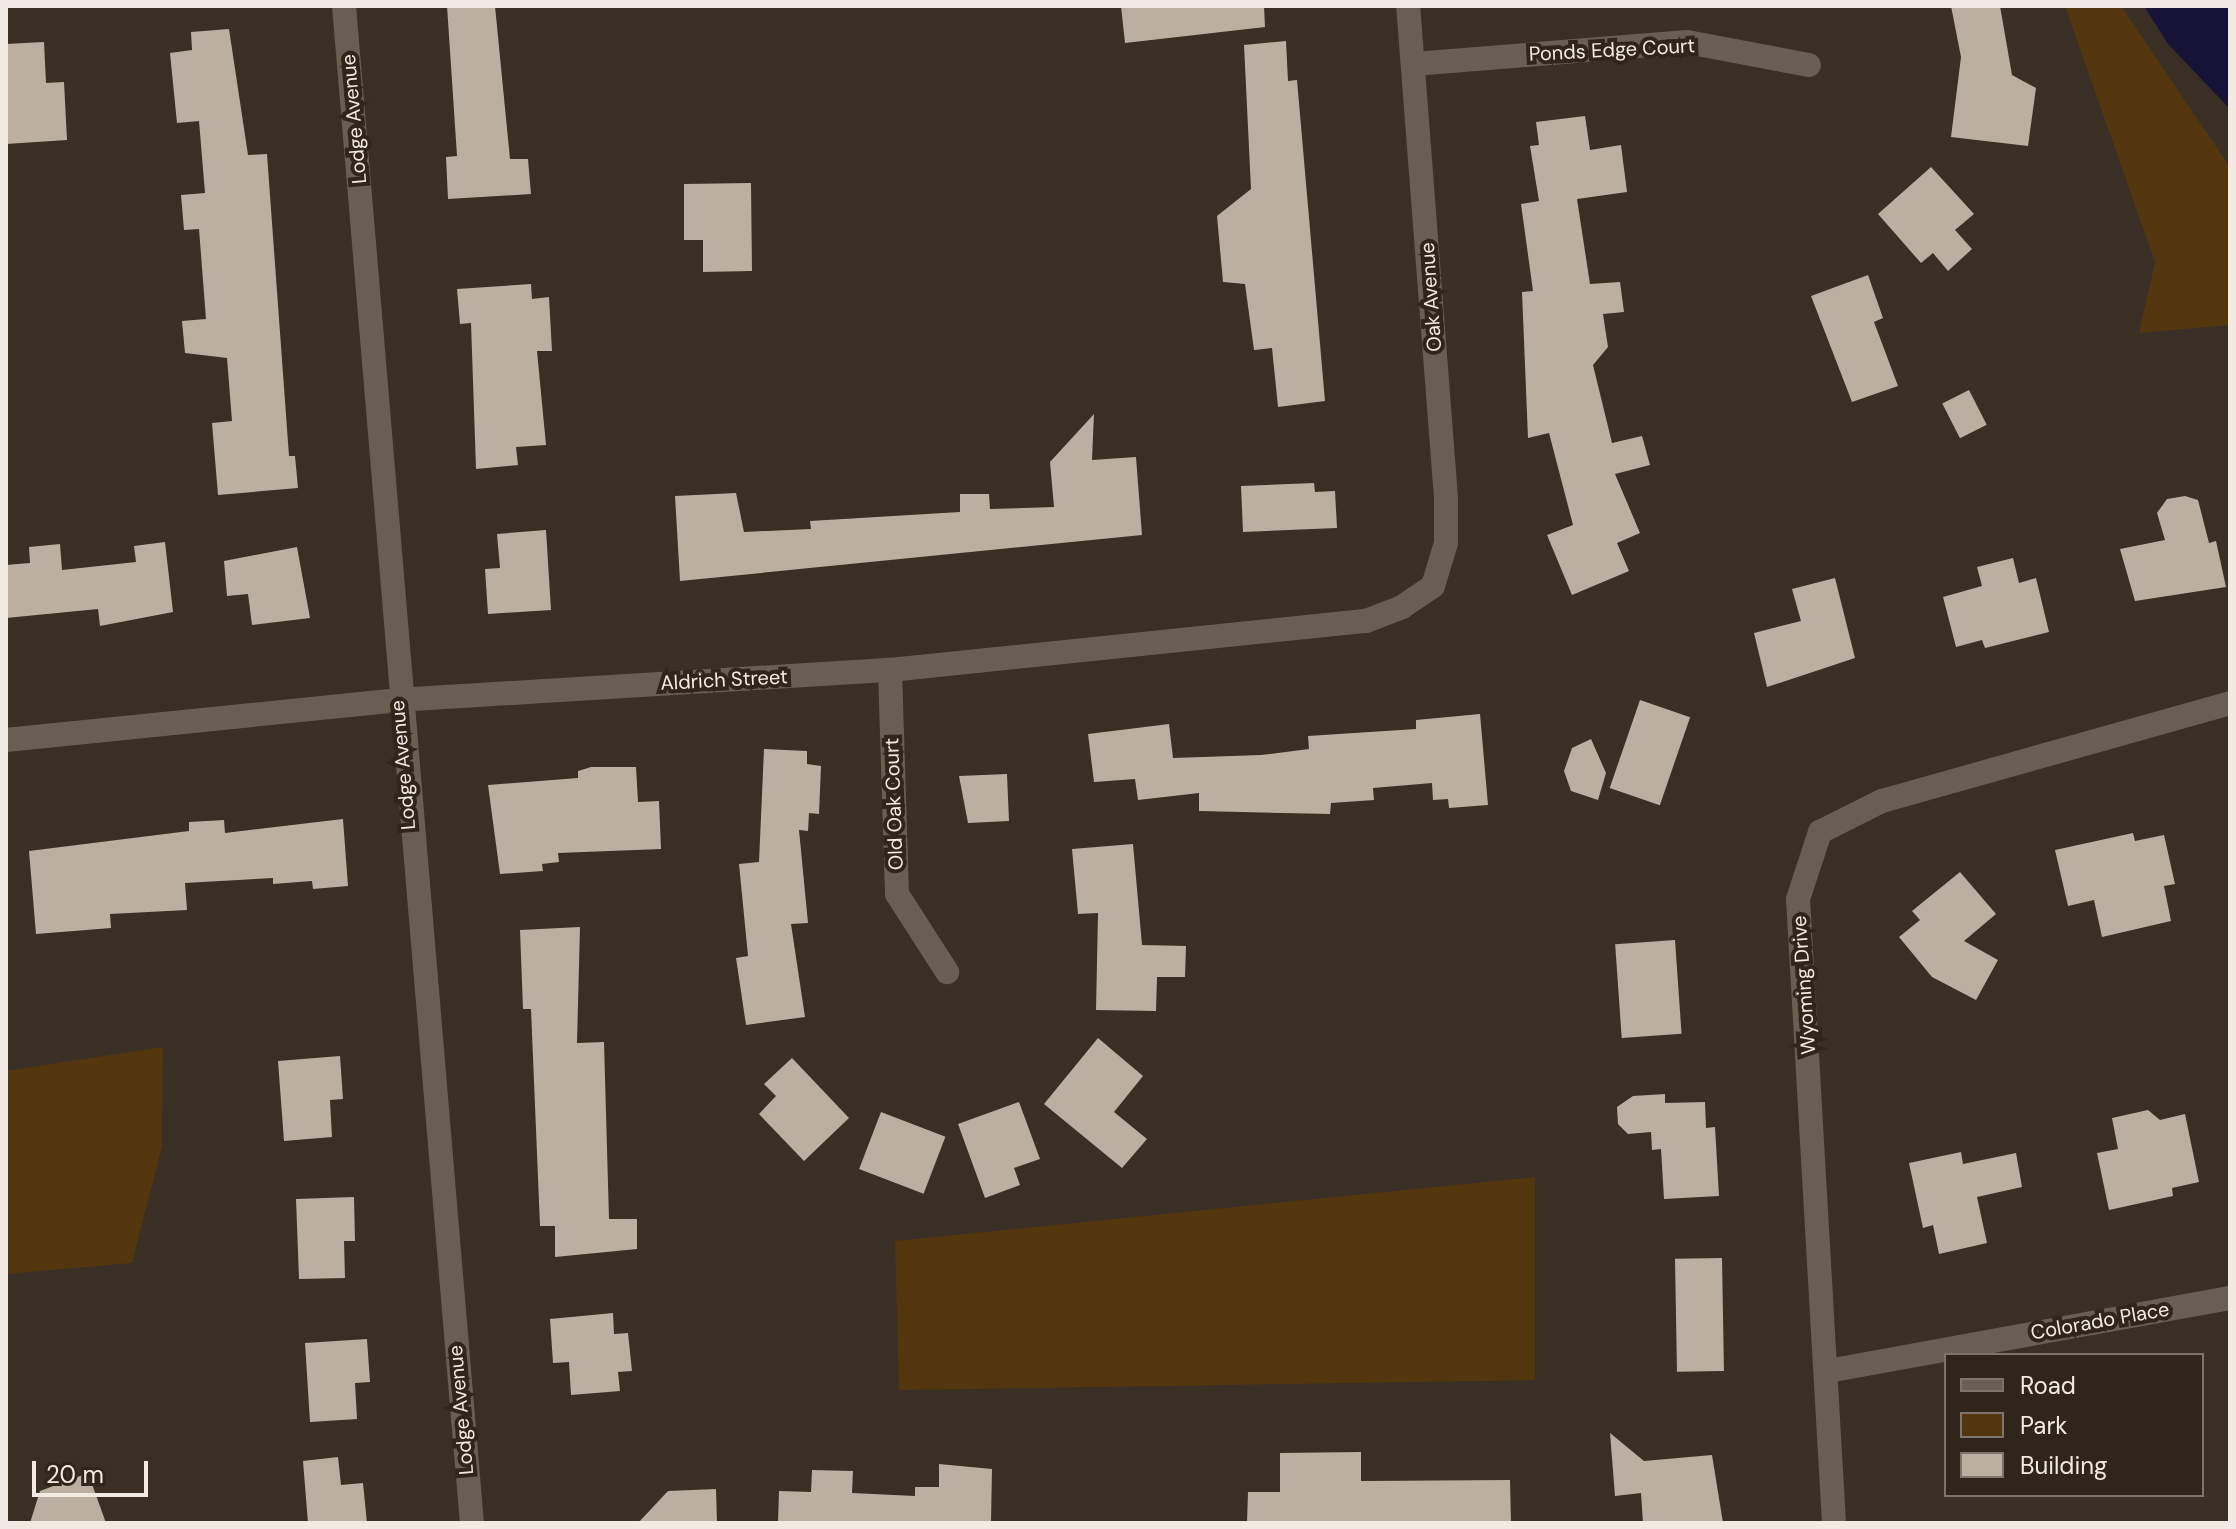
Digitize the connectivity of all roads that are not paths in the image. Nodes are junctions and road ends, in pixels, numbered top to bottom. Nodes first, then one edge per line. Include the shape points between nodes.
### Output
1 (344, 6) edge
2 (1408, 6) edge
3 (1414, 64) junction
4 (1809, 65) dead end
5 (1433, 586) joint
6 (890, 670) junction
7 (397, 700) junction
8 (2230, 703) edge
9 (6, 740) edge
10 (947, 972) dead end
11 (2230, 1298) edge
12 (1828, 1371) junction
13 (472, 1523) edge
14 (1834, 1523) edge

1 - 7 street, Lodge Avenue
2 - 3 street, Oak Avenue
3 - 4 street, Ponds Edge Court via 1687,42
3 - 5 street, Oak Avenue via 1446,498 1446,543
5 - 6 street, Aldrich Street via 1366,621
6 - 7 street, Aldrich Street
6 - 10 street, Old Oak Court via 897,894
7 - 9 street, Aldrich Street
7 - 13 street, Lodge Avenue
8 - 12 street, Wyoming Drive via 1882,801 1820,832 1798,899
11 - 12 street, Colorado Place
12 - 14 street, Wyoming Drive

